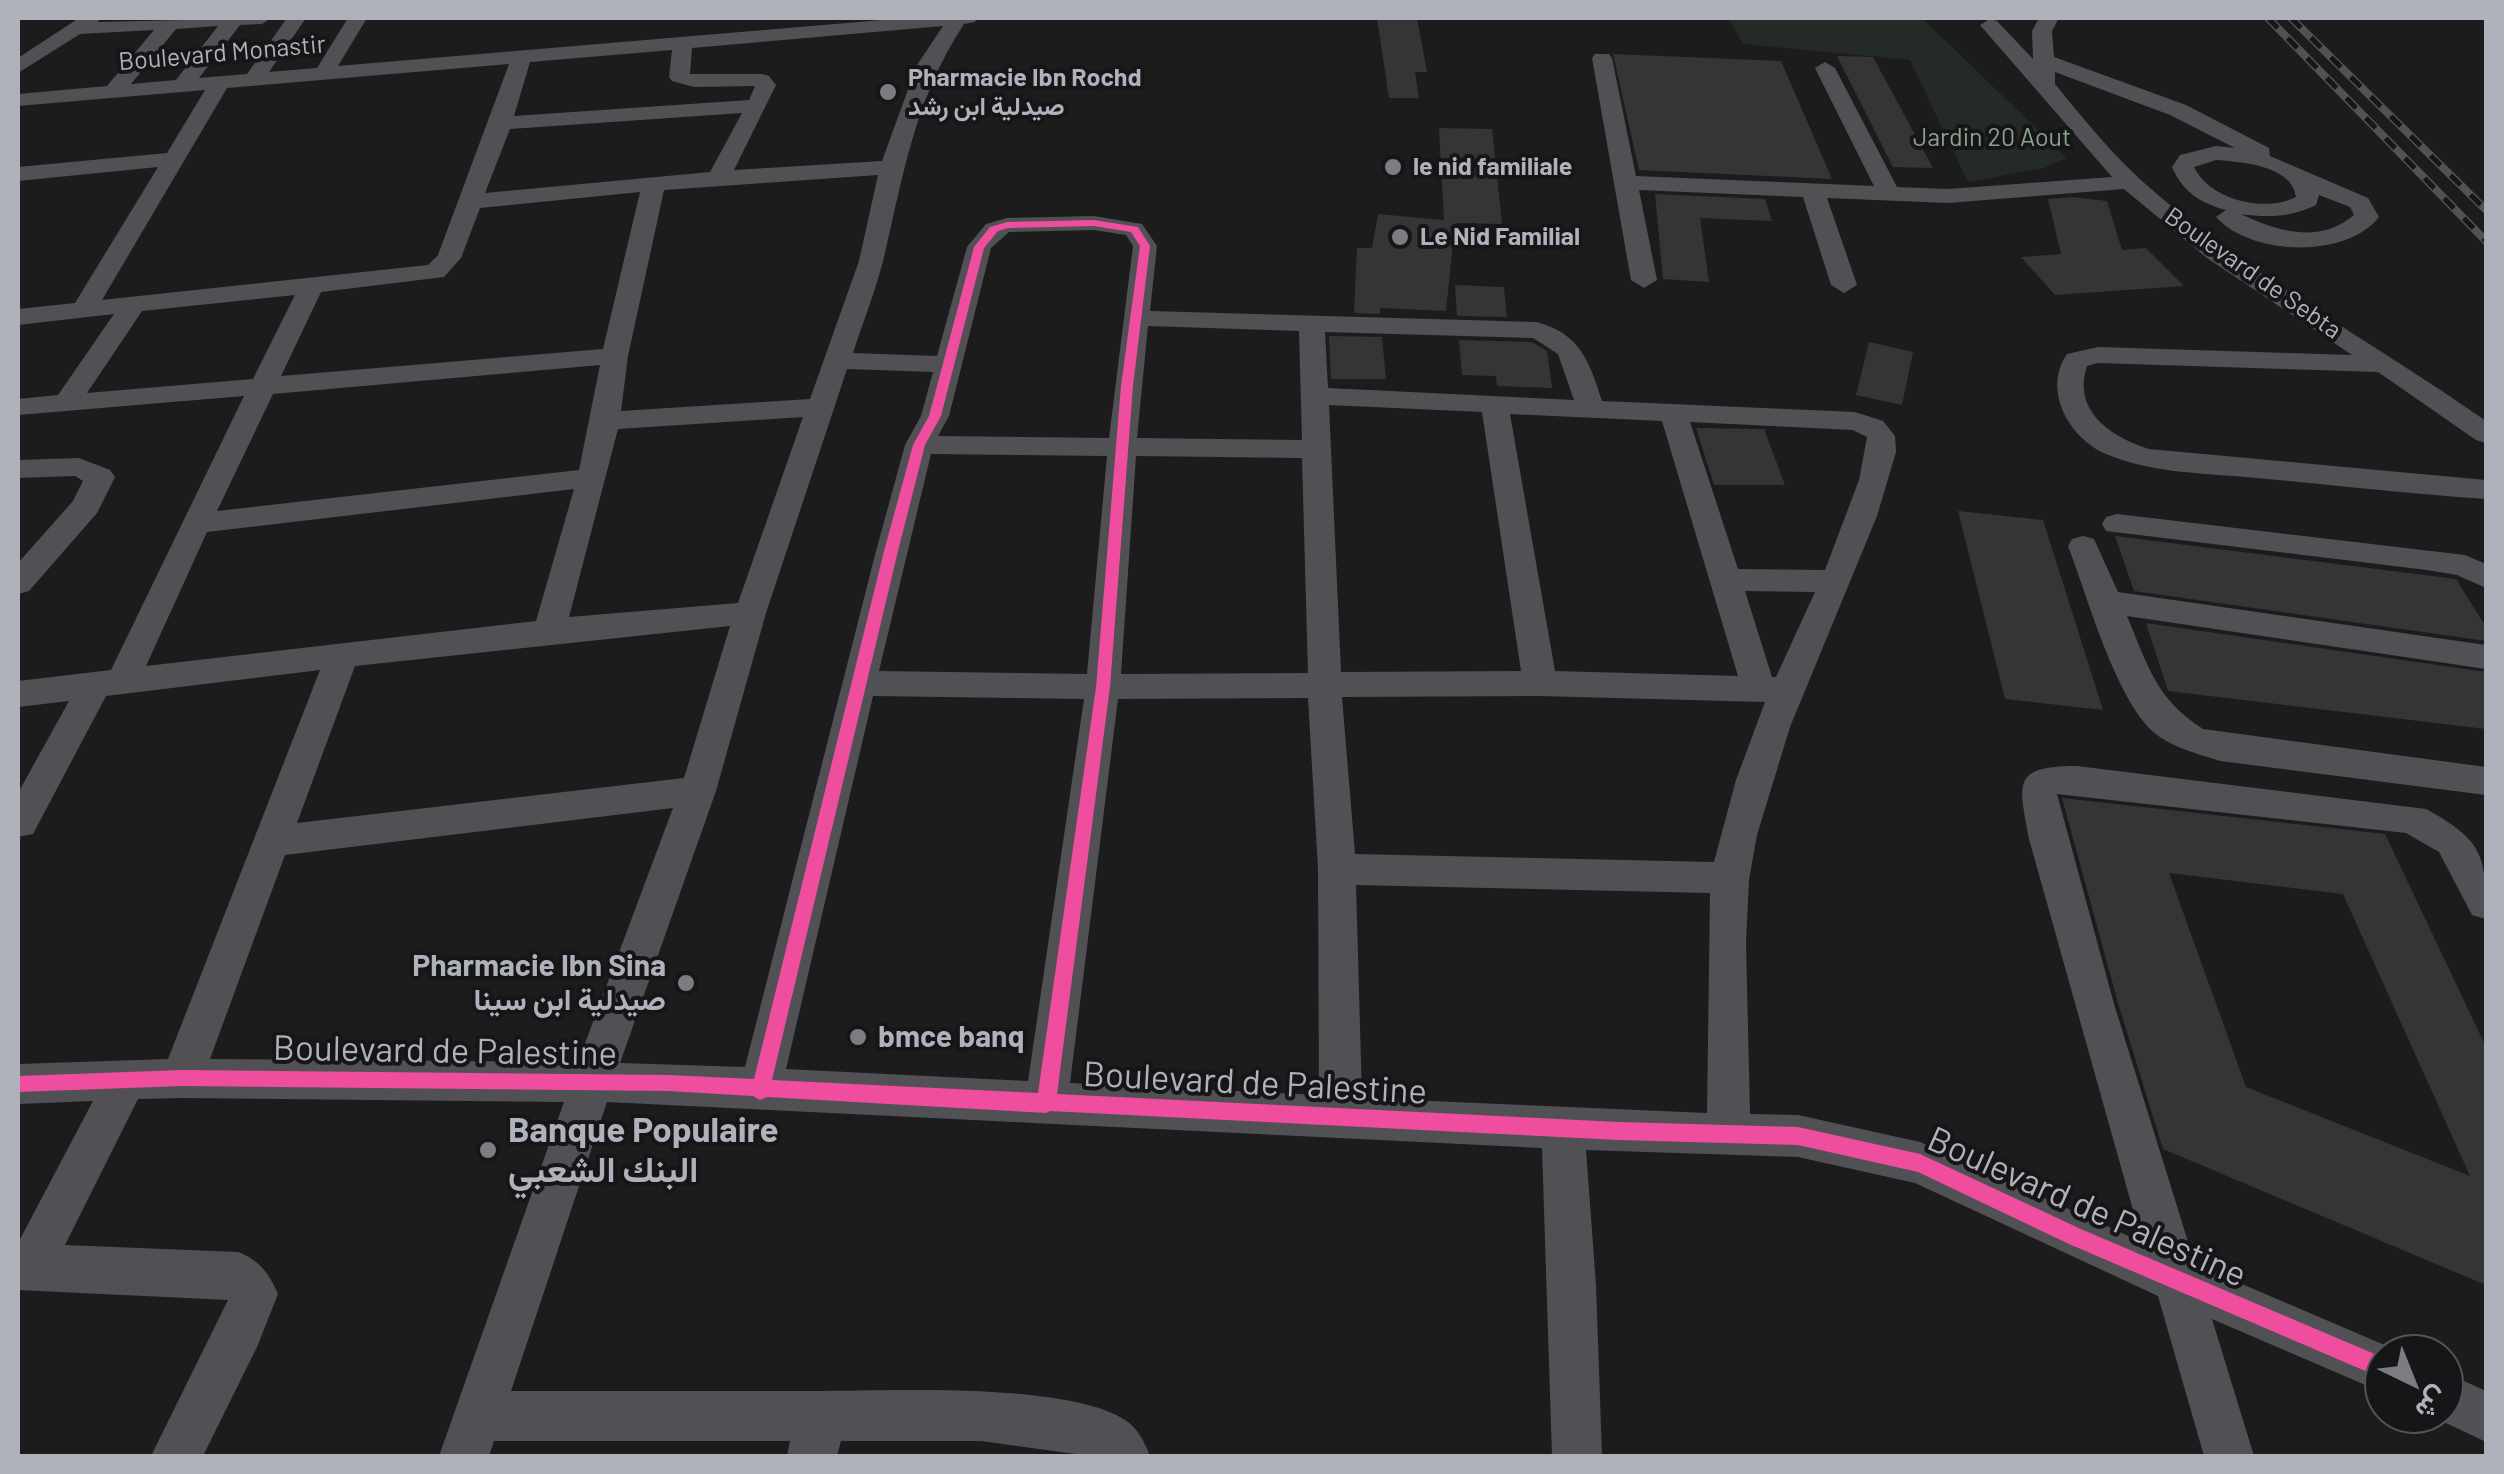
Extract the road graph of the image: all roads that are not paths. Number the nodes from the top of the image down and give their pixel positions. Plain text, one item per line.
1 (91, 18) edge
2 (235, 18) edge
3 (262, 18) edge
4 (296, 18) edge
5 (358, 18) edge
6 (963, 19) edge
7 (172, 20) edge
8 (1984, 20) edge
9 (2046, 22) edge
10 (917, 25) junction
11 (72, 29) junction
12 (683, 42) junction
13 (18, 51) edge
14 (42, 51) junction
15 (522, 55) junction
16 (1602, 58) dead end
17 (2042, 60) junction
18 (927, 65) junction
19 (18, 67) edge
20 (1826, 68) dead end
21 (325, 71) junction
22 (255, 78) junction
23 (222, 81) junction
24 (184, 84) junction
25 (2046, 84) junction
26 (114, 90) junction
27 (18, 100) edge
28 (757, 106) junction
29 (501, 123) junction
30 (171, 159) junction
31 (2275, 164) junction
32 (891, 168) junction
33 (18, 174) edge
34 (718, 178) junction
35 (2130, 182) junction
36 (2304, 182) junction
37 (1627, 183) junction
38 (654, 184) junction
39 (1813, 190) junction
40 (1890, 193) junction
41 (470, 202) junction
42 (2218, 205) junction
43 (2172, 218) junction
44 (1644, 280) dead end
45 (312, 285) junction
46 (1844, 286) dead end
47 (133, 305) junction
48 (83, 310) junction
49 (18, 317) edge
50 (1134, 318) junction
51 (1312, 325) junction
52 (615, 356) junction
53 (837, 361) junction
54 (946, 364) junction
55 (2388, 364) junction
56 (260, 388) junction
57 (1312, 396) junction
58 (66, 404) junction
59 (1495, 405) junction
60 (1590, 406) junction
61 (18, 407) edge
62 (822, 407) junction
63 (1673, 412) junction
64 (606, 421) junction
65 (2486, 434) edge
66 (1122, 444) junction
67 (919, 445) junction
68 (1315, 449) junction
69 (18, 469) edge
70 (592, 478) junction
71 (2486, 490) edge
72 (197, 523) junction
73 (2118, 524) dead end
74 (2083, 546) dead end
75 (2486, 577) edge
76 (1728, 580) junction
77 (1833, 581) junction
78 (18, 583) edge
79 (2106, 602) junction
80 (750, 613) junction
81 (549, 631) junction
82 (342, 656) junction
83 (2486, 657) edge
84 (858, 683) junction
85 (1540, 683) junction
86 (109, 684) junction
87 (1327, 687) junction
88 (1103, 688) junction
89 (1773, 689) junction
90 (18, 694) edge
91 (2486, 782) edge
92 (698, 792) junction
93 (20, 824) edge
94 (273, 841) junction
95 (1337, 869) junction
96 (1730, 878) junction
97 (2486, 903) edge
98 (127, 1078) junction
99 (182, 1078) junction
100 (592, 1082) junction
101 (18, 1084) edge
102 (760, 1091) junction
103 (1046, 1104) junction
104 (1341, 1115) junction
105 (1563, 1128) junction
106 (1728, 1132) junction
107 (24, 1267) edge
108 (2176, 1280) junction
109 (2364, 1360) edge
110 (472, 1436) edge
111 (816, 1437) edge
112 (176, 1456) edge
113 (1126, 1456) edge
114 (1577, 1456) edge
115 (2229, 1456) edge

1 - 11 street
2 - 3 street
2 - 7 street
2 - 24 street
4 - 22 street
5 - 21 street
6 - 10 street, Boulevard Monastir
6 - 18 street
7 - 11 street
7 - 26 street
8 - 9 street
8 - 25 street, Boulevard de Sebta
9 - 17 street, Boulevard de Sebta
10 - 12 street, Boulevard Monastir
10 - 18 street
11 - 14 street
12 - 15 street, Boulevard Monastir
12 - 28 street
13 - 14 street
14 - 19 street
15 - 21 street, Boulevard Monastir
15 - 29 street
16 - 37 street
17 - 25 street, Boulevard de Sebta
17 - 31 street
18 - 32 street
20 - 40 street
21 - 22 street, Boulevard Monastir
22 - 23 street, Boulevard Monastir
23 - 24 street, Boulevard Monastir
23 - 30 street
24 - 26 street, Boulevard Monastir
25 - 35 street, Boulevard de Sebta
26 - 27 street, Boulevard Monastir
28 - 29 street
28 - 34 street
29 - 41 street
30 - 33 street
30 - 48 street
31 - 36 street
31 - 42 street
32 - 34 street
32 - 53 street
34 - 38 street
35 - 40 street
35 - 43 street, Boulevard de Sebta
36 - 42 street
36 - 42 street
37 - 39 street
37 - 44 street
38 - 41 street
38 - 52 street
39 - 40 street
39 - 46 street
41 - 45 street
42 - 43 street
43 - 55 street, Boulevard de Sebta
45 - 47 street
45 - 56 street
47 - 48 street
47 - 58 street
48 - 49 street
50 - 51 street
50 - 54 street
50 - 66 street
51 - 57 street
51 - 60 street
52 - 56 street
52 - 64 street
53 - 54 street
53 - 62 street
54 - 67 street
55 - 65 street, Boulevard de Sebta
55 - 71 street
56 - 58 street
56 - 72 street
57 - 59 street
57 - 68 street
58 - 61 street
59 - 60 street
59 - 85 street
60 - 63 street
62 - 64 street
62 - 80 street
63 - 76 street
63 - 77 street
64 - 70 street
66 - 67 street
66 - 68 street
66 - 88 street
67 - 84 street
68 - 87 street
69 - 78 street
70 - 72 street
70 - 81 street
72 - 86 street
73 - 75 street
74 - 79 street
76 - 77 street
76 - 89 street
77 - 89 street
79 - 83 street
79 - 91 street
80 - 81 street
80 - 92 street
81 - 82 street
82 - 86 street
82 - 94 street
84 - 88 street
84 - 102 street
85 - 87 street
85 - 89 street
86 - 90 street
86 - 93 street
87 - 88 street
87 - 95 street
88 - 103 street
89 - 96 street
92 - 94 street
92 - 100 street
94 - 99 street
95 - 96 street
95 - 104 street
96 - 106 street
97 - 108 street
98 - 99 street, Boulevard de Palestine
98 - 101 street, Boulevard de Palestine
98 - 107 street
99 - 100 street, Boulevard de Palestine
100 - 102 street, Boulevard de Palestine
100 - 110 street
102 - 103 street, Boulevard de Palestine
103 - 104 street, Boulevard de Palestine
104 - 105 street, Boulevard de Palestine
105 - 106 street, Boulevard de Palestine
105 - 114 street
106 - 108 street, Boulevard de Palestine
107 - 112 street
108 - 109 street, Boulevard de Palestine
108 - 115 street
110 - 111 street
111 - 113 street

